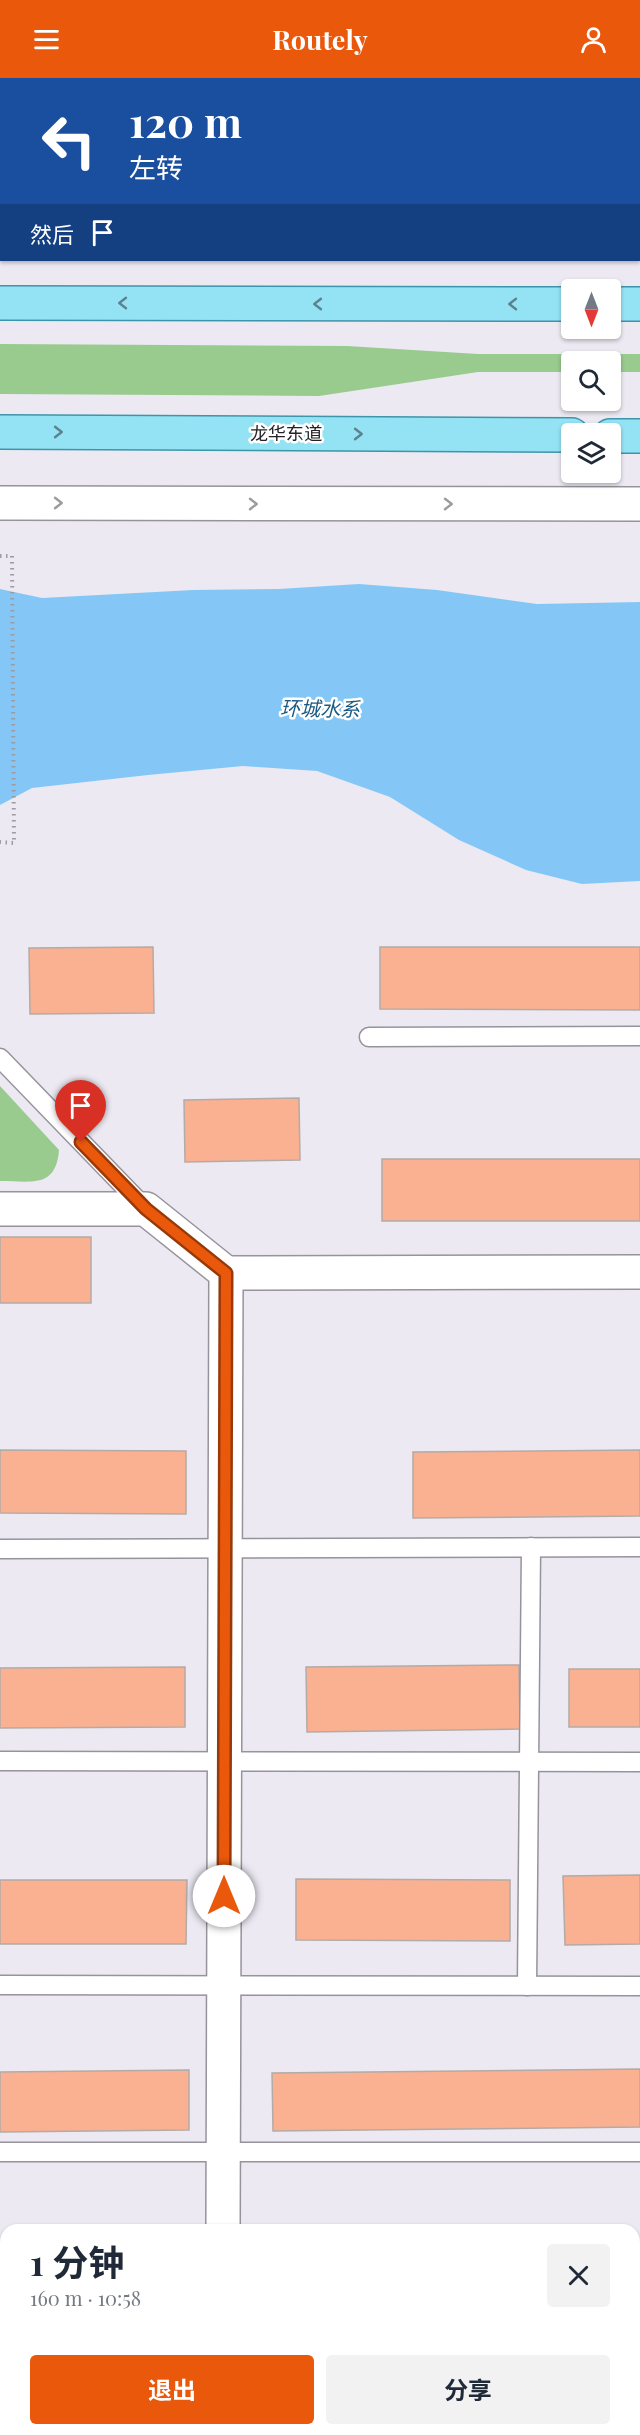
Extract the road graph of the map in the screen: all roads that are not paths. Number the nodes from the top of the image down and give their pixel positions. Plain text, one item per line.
1 (0, 303) edge
2 (561, 304) edge
3 (621, 304) edge
4 (640, 304) edge
5 (0, 432) edge
6 (561, 435) edge
7 (621, 436) edge
8 (640, 436) edge
9 (0, 503) edge
10 (640, 504) edge
11 (640, 1036) edge
12 (369, 1037) dead end
13 (0, 1058) edge
14 (0, 1209) edge
15 (146, 1209) junction
16 (640, 1272) edge
17 (226, 1273) junction
18 (531, 1547) junction
19 (640, 1547) edge
20 (225, 1549) junction
21 (0, 1550) edge
22 (0, 1761) edge
23 (224, 1761) junction
24 (529, 1761) junction
25 (640, 1762) edge
26 (0, 1985) edge
27 (223, 1985) junction
28 (527, 1986) junction
29 (640, 1986) edge
30 (0, 2151) edge
31 (223, 2151) junction
32 (640, 2152) edge
33 (223, 2224) edge

2 -> 1 main road
3 - 4 main road
5 -> 6 main road, 龙华东道
7 - 8 main road
9 -> 10 street
11 - 12 lane
13 - 15 lane
14 - 15 street
15 - 17 street
16 - 17 street
17 - 20 street
18 - 19 lane
18 - 20 lane
18 - 24 lane
20 - 21 lane
20 - 23 street
22 - 23 lane
23 - 24 lane
23 - 27 street
24 - 25 lane
24 - 28 lane
26 - 27 lane
27 - 28 lane
27 - 31 street
28 - 29 lane
30 - 31 lane
31 - 32 lane
31 - 33 street

